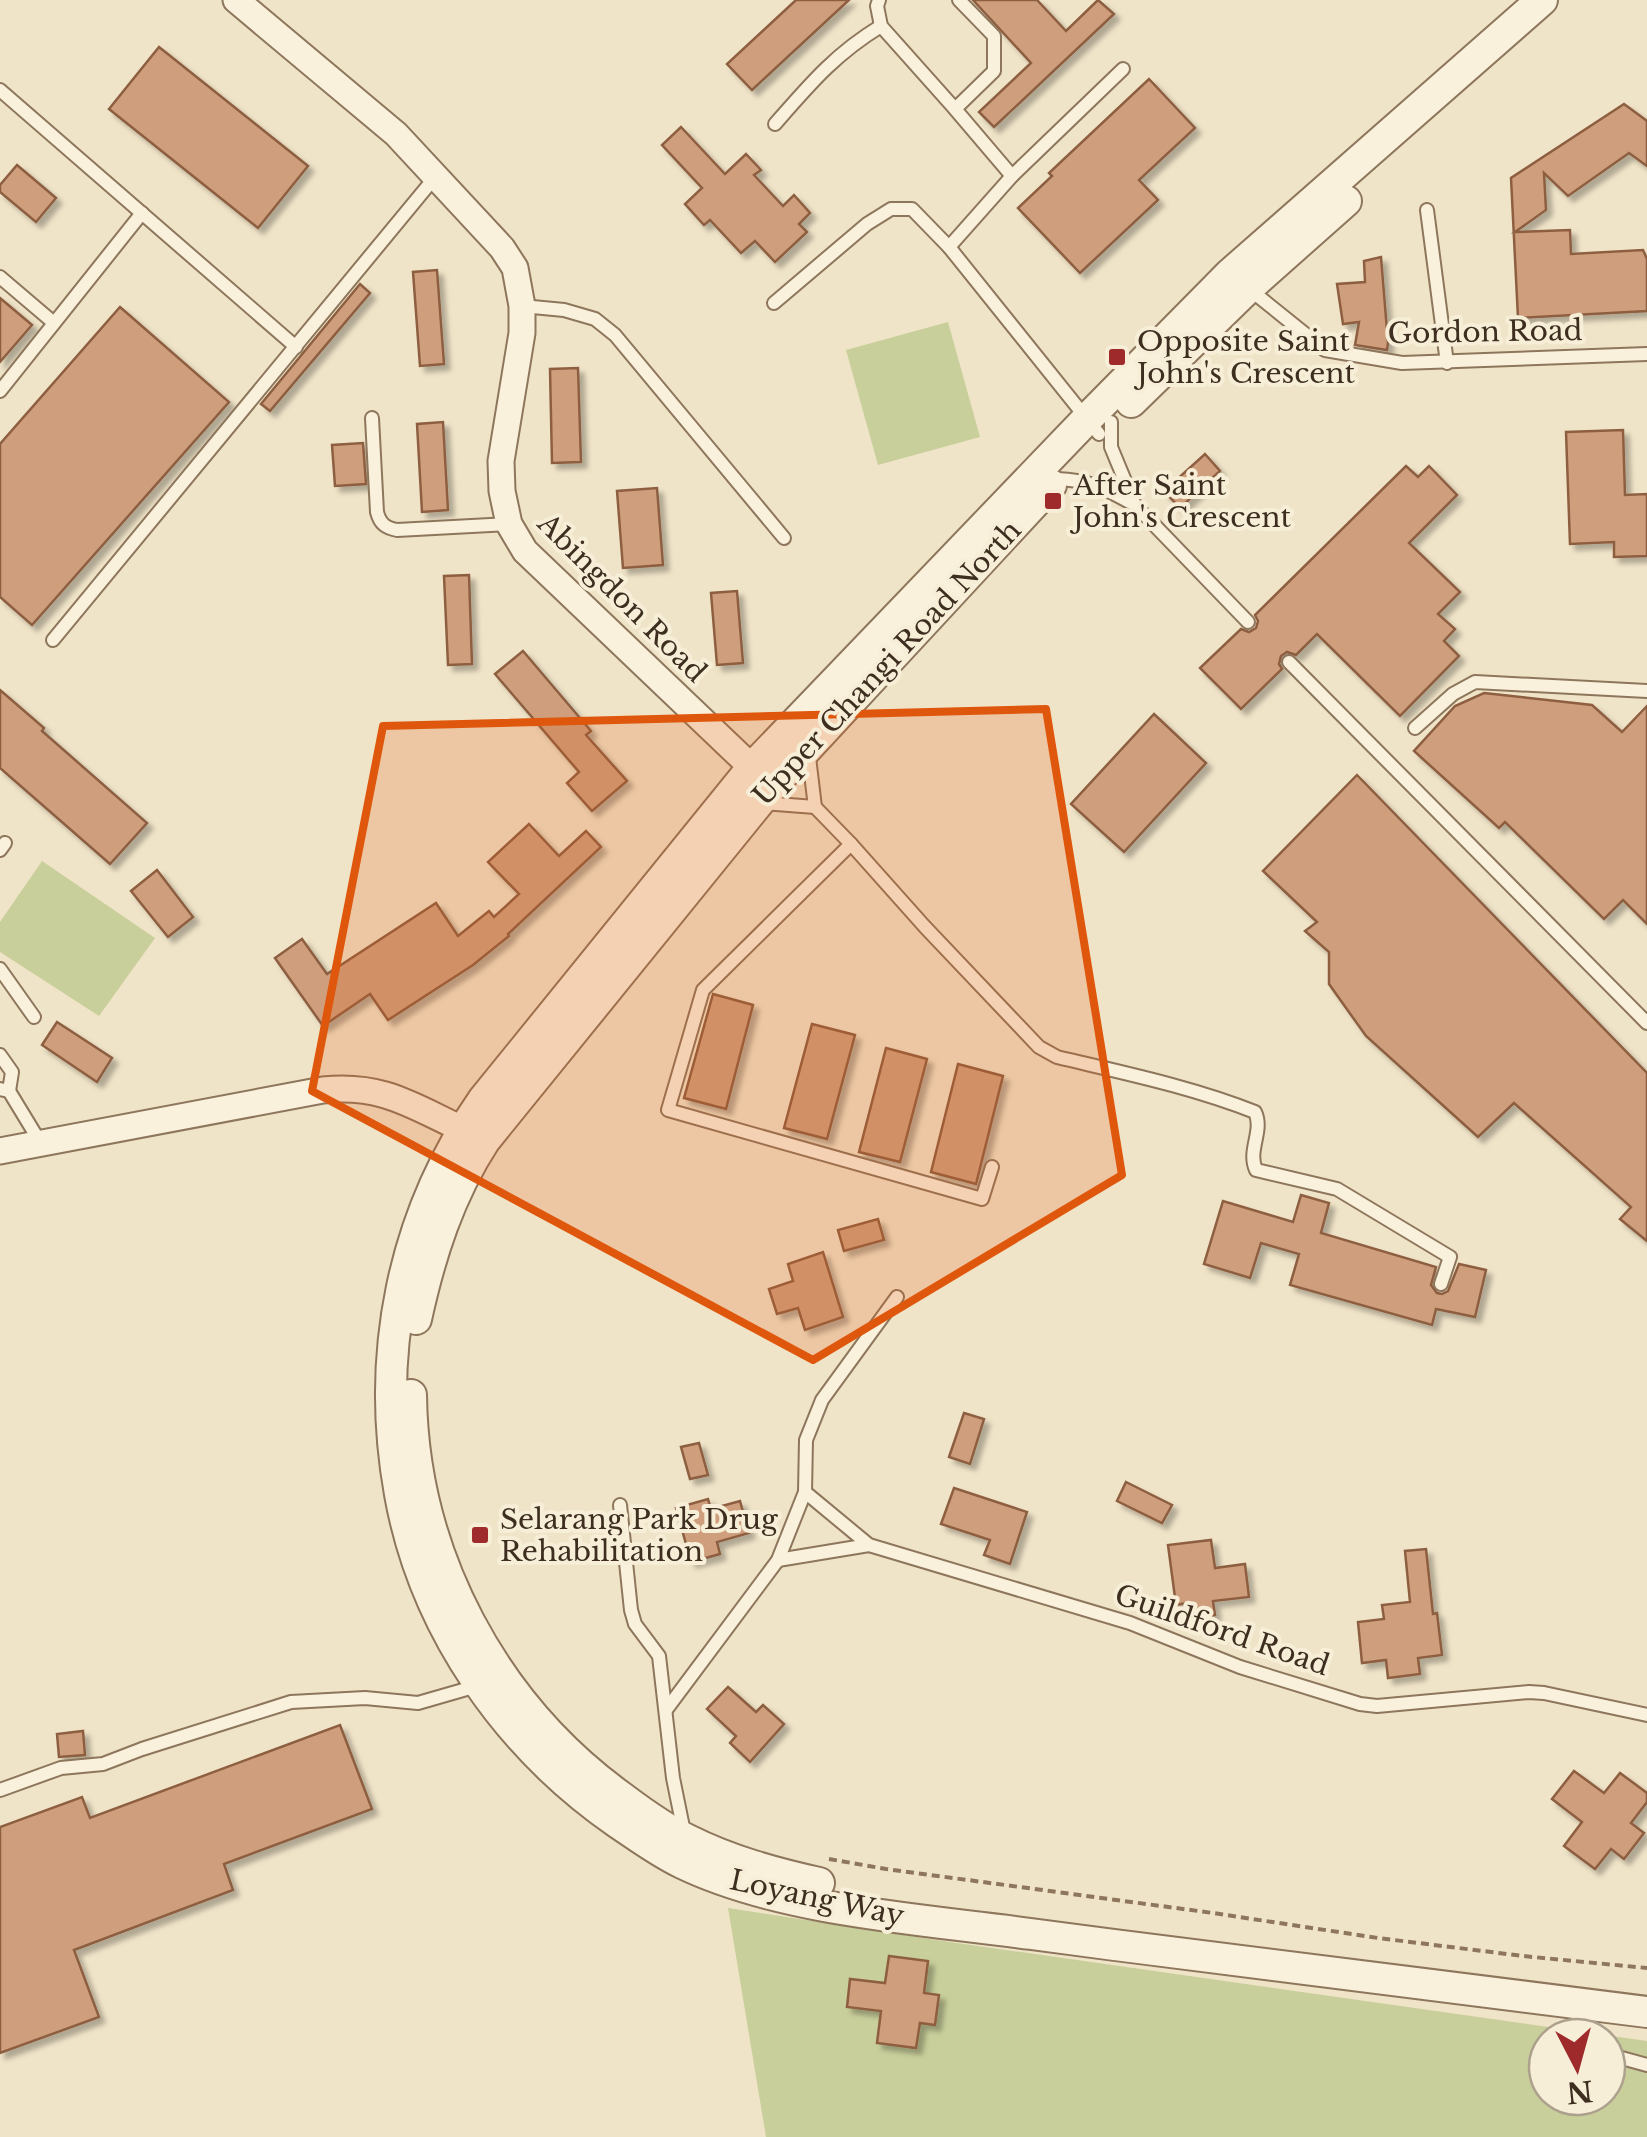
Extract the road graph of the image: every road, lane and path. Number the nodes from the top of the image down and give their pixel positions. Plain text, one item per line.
1 (236, 0) edge
2 (879, 0) edge
3 (959, 0) edge
4 (1542, 0) edge
5 (1566, 0) edge
6 (881, 26) junction
7 (1123, 69) dead end
8 (0, 90) edge
9 (956, 109) junction
10 (775, 124) dead end
11 (436, 176) junction
12 (1012, 176) junction
13 (1427, 210) dead end
14 (142, 213) junction
15 (948, 247) junction
16 (0, 277) edge
17 (1240, 281) junction
18 (774, 303) dead end
19 (522, 306) junction
20 (54, 323) junction
21 (296, 347) junction
22 (1647, 354) edge
23 (1447, 363) junction
24 (0, 391) edge
25 (372, 418) dead end
26 (1098, 425) junction
27 (1057, 479) junction
28 (1135, 505) junction
29 (509, 524) junction
30 (784, 538) dead end
31 (1248, 622) dead end
32 (54, 640) dead end
33 (1289, 662) dead end
34 (1647, 691) edge
35 (1415, 728) dead end
36 (808, 747) junction
37 (761, 786) junction
38 (815, 808) junction
39 (851, 844) junction
40 (0, 969) edge
41 (34, 1017) dead end
42 (1647, 1023) edge
43 (0, 1055) edge
44 (5, 1090) edge
45 (474, 1134) junction
46 (40, 1142) junction
47 (0, 1152) edge
48 (442, 1164) joint
49 (992, 1167) dead end
50 (1442, 1284) dead end
51 (897, 1297) dead end
52 (804, 1492) junction
53 (620, 1505) dead end
54 (868, 1545) junction
55 (778, 1560) junction
56 (479, 1686) junction
57 (666, 1710) junction
58 (1647, 1715) edge
59 (0, 1790) edge
60 (686, 1839) junction
61 (830, 1859) dead end
62 (1647, 1968) edge
63 (1647, 1991) edge
64 (1588, 2005) junction
65 (1647, 2012) edge
66 (1586, 2017) edge

1 - 11 street, Abingdon Road
2 - 6 lane
3 - 9 lane
4 - 17 street, Upper Changi Road North
5 - 17 street, Upper Changi Road North
6 - 9 lane
6 - 10 lane
7 - 12 lane
8 - 14 lane
9 - 12 lane
11 - 19 street, Abingdon Road
11 - 21 lane
12 - 15 lane
13 - 23 lane
14 - 20 lane
14 - 21 lane
15 - 18 lane
15 - 26 lane
16 - 20 lane
17 - 23 lane, Gordon Road
17 - 26 street, Upper Changi Road North
19 - 29 street, Abingdon Road
19 - 30 lane
20 - 24 lane
21 - 32 lane
22 - 23 lane, Gordon Road
25 - 29 lane
26 - 27 street, Upper Changi Road North
26 - 28 lane
26 - 37 street, Upper Changi Road North
27 - 28 lane
27 - 36 street, Upper Changi Road North
28 - 31 lane
29 - 37 street, Abingdon Road
33 - 42 lane
34 - 35 lane
36 - 37 street, Upper Changi Road North
36 - 38 lane
37 - 38 lane
37 - 45 street, Upper Changi Road North
38 - 39 lane
39 - 49 lane
39 - 50 lane
40 - 41 lane
43 - 44 lane
44 - 46 lane
45 - 46 street
45 - 48 street, Upper Changi Road North
45 - 60 street, Loyang Way
46 - 47 street
48 - 56 street, Loyang Way
51 - 52 lane
52 - 54 lane, Guildford Road
52 - 55 lane
53 - 57 lane
54 - 55 lane
54 - 58 lane, Guildford Road
55 - 57 lane
56 - 59 lane
56 - 64 street, Loyang Way
57 - 60 lane
60 - 63 street, Loyang Way
61 - 62 path
64 - 65 street, Loyang Way
64 - 66 lane

